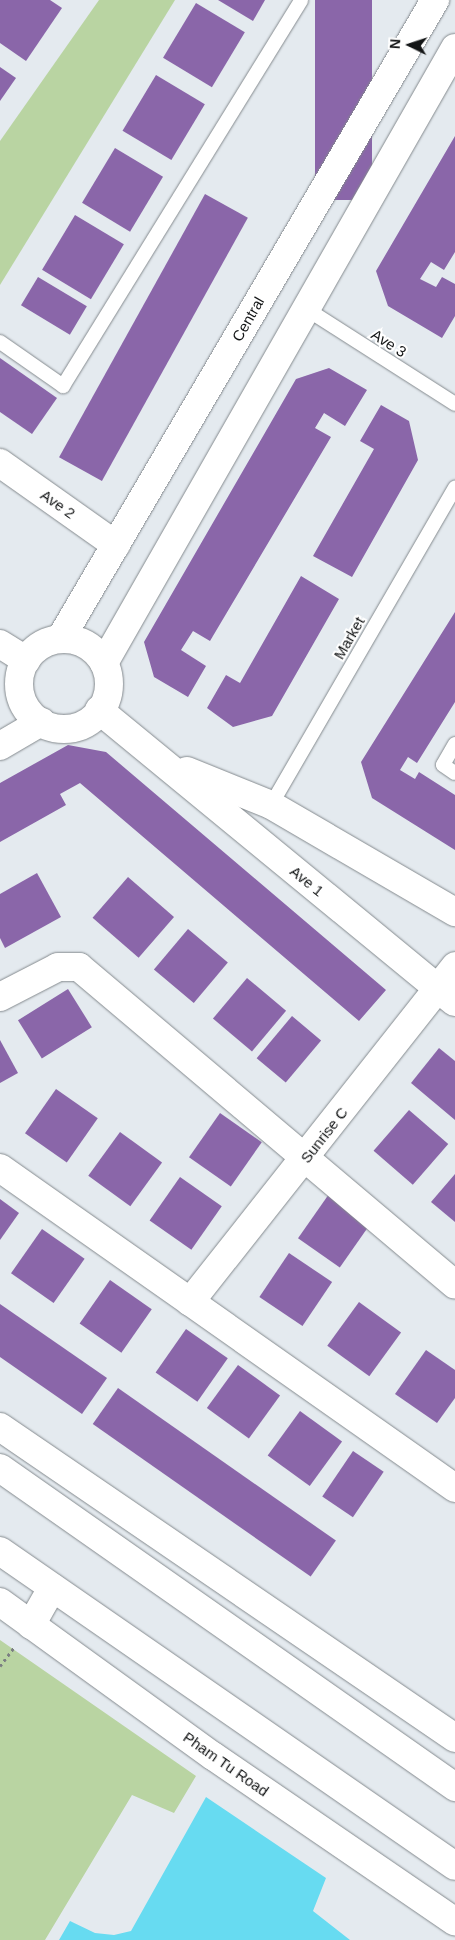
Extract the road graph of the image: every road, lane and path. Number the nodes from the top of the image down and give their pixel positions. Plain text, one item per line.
1 (300, 0) edge
2 (435, 0) edge
3 (455, 48) edge
4 (305, 308) junction
5 (0, 342) edge
6 (455, 404) edge
7 (0, 463) edge
8 (455, 487) edge
9 (116, 545) junction
10 (61, 638) junction
11 (0, 644) edge
12 (104, 663) junction
13 (15, 679) edge
14 (100, 710) junction
15 (41, 722) junction
16 (455, 744) edge
17 (0, 746) edge
18 (159, 759) junction
19 (455, 773) edge
20 (271, 805) junction
21 (315, 831) junction
22 (291, 867) junction
23 (455, 912) edge
24 (455, 966) edge
25 (446, 995) edge
26 (0, 997) edge
27 (306, 1159) junction
28 (0, 1168) edge
29 (455, 1286) edge
30 (190, 1302) junction
31 (0, 1427) edge
32 (0, 1468) edge
33 (455, 1488) edge
34 (0, 1551) edge
35 (52, 1588) junction
36 (0, 1602) edge
37 (31, 1624) junction
38 (455, 1738) edge
39 (455, 1787) edge
40 (455, 1866) edge
41 (455, 1922) edge

1 - 5 lane
2 - 9 main road, Central
3 - 4 main road
4 - 6 lane, Ave 3
4 - 12 main road
7 - 9 main road, Ave 2
8 - 20 lane, Market
9 - 10 main road, Central
10 - 12 main road
10 - 13 main road
11 - 13 main road
12 - 14 main road
13 - 15 main road
14 - 15 main road
14 - 18 main road, Ave 1
15 - 17 main road
16 - 19 lane
18 - 20 main road, Ave 1
18 - 22 main road, Ave 1
20 - 21 main road, Ave 1
21 - 22 main road
21 - 23 main road, Ave 1
22 - 25 main road, Ave 1
24 - 25 main road, Sunrise C
25 - 27 main road, Sunrise C
26 - 27 main road
27 - 29 main road
27 - 30 main road, Sunrise C
28 - 30 main road
30 - 33 main road
31 - 38 main road
32 - 39 main road
34 - 35 main road
35 - 37 main road
35 - 40 main road
36 - 37 main road, Pham Tu Road
37 - 41 main road, Pham Tu Road

